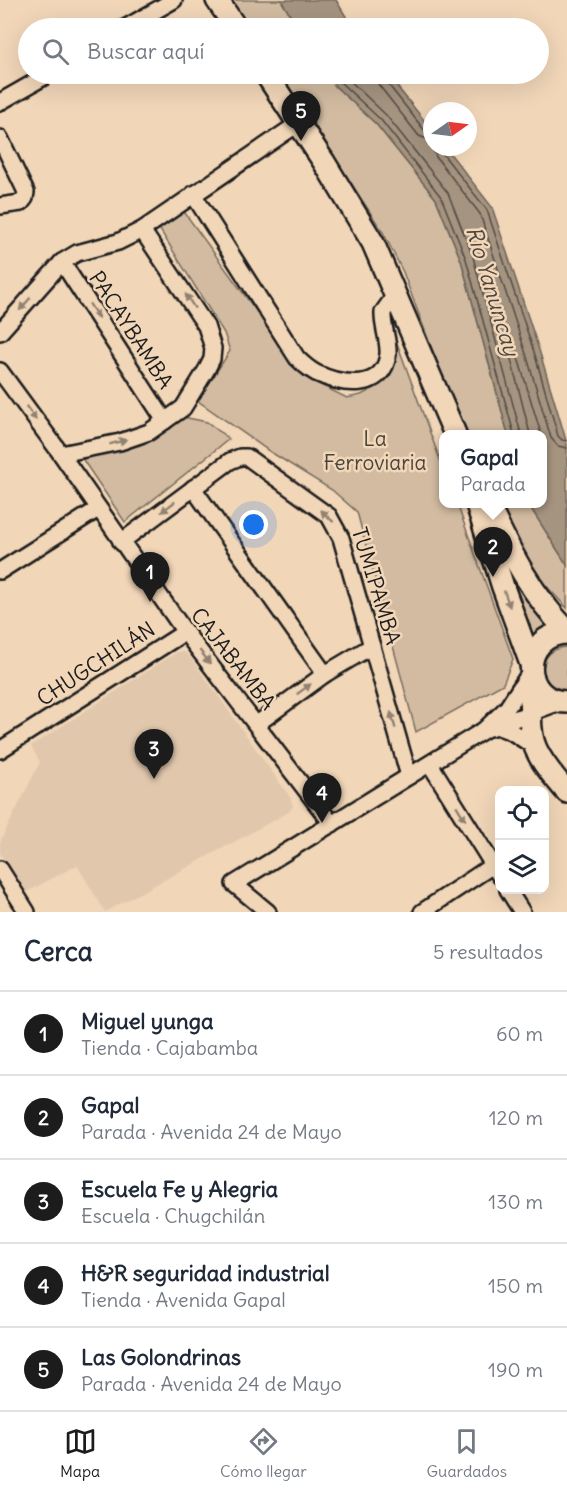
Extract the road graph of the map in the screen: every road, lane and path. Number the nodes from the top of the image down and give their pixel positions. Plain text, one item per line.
1 (174, 0) edge
2 (217, 0) edge
3 (142, 18) edge
4 (229, 18) edge
5 (32, 84) edge
6 (273, 84) edge
7 (0, 102) edge
8 (299, 123) junction
9 (0, 138) edge
10 (193, 194) junction
11 (0, 207) edge
12 (142, 230) junction
13 (62, 262) junction
14 (396, 294) junction
15 (0, 332) edge
16 (0, 371) edge
17 (165, 422) junction
18 (452, 430) edge
19 (61, 454) junction
20 (192, 488) junction
21 (478, 508) edge
22 (489, 508) edge
23 (98, 509) junction
24 (121, 542) junction
25 (0, 570) edge
26 (185, 632) junction
27 (567, 632) edge
28 (372, 646) junction
29 (532, 671) junction
30 (325, 674) junction
31 (564, 702) edge
32 (530, 712) junction
33 (257, 724) junction
34 (490, 728) junction
35 (535, 747) junction
36 (0, 750) edge
37 (430, 764) junction
38 (409, 776) junction
39 (567, 792) edge
40 (332, 824) junction
41 (0, 869) edge
42 (495, 869) edge
43 (495, 872) edge
44 (511, 894) edge
45 (27, 912) edge
46 (268, 912) edge
47 (422, 912) edge
48 (522, 912) edge

1 - 3 street
2 - 4 main road
5 - 7 street
6 - 8 main road
8 - 10 street
8 - 14 main road
9 - 11 street
10 - 12 street
10 - 14 street
12 - 13 street
17 -> 12 street
13 -> 15 street
13 -> 17 street, PACAYBAMBA
14 - 18 main road
16 -> 19 street, CAJABAMBA
19 -> 17 street
19 - 23 street, CAJABAMBA
20 -> 24 street, TUMIPAMBA
28 -> 20 street, TUMIPAMBA
20 - 30 street
21 -> 29 main road
22 - 27 main road
23 - 24 street, CAJABAMBA
23 - 25 street
24 - 26 street, CAJABAMBA
26 -> 33 street, CAJABAMBA
26 - 36 street, CHUGCHILÁN
27 - 29 main road
28 - 30 street
38 -> 28 street, TUMIPAMBA
29 - 31 main road
29 - 32 main road
29 - 34 street
33 -> 30 street
31 - 32 street
32 - 34 street
32 - 35 main road
33 - 40 street, CAJABAMBA
34 - 35 street
34 - 37 street
35 - 39 main road
37 - 38 street
37 -> 42 street
38 - 40 street
40 - 46 street
41 - 45 street
43 - 47 street
44 - 48 street

